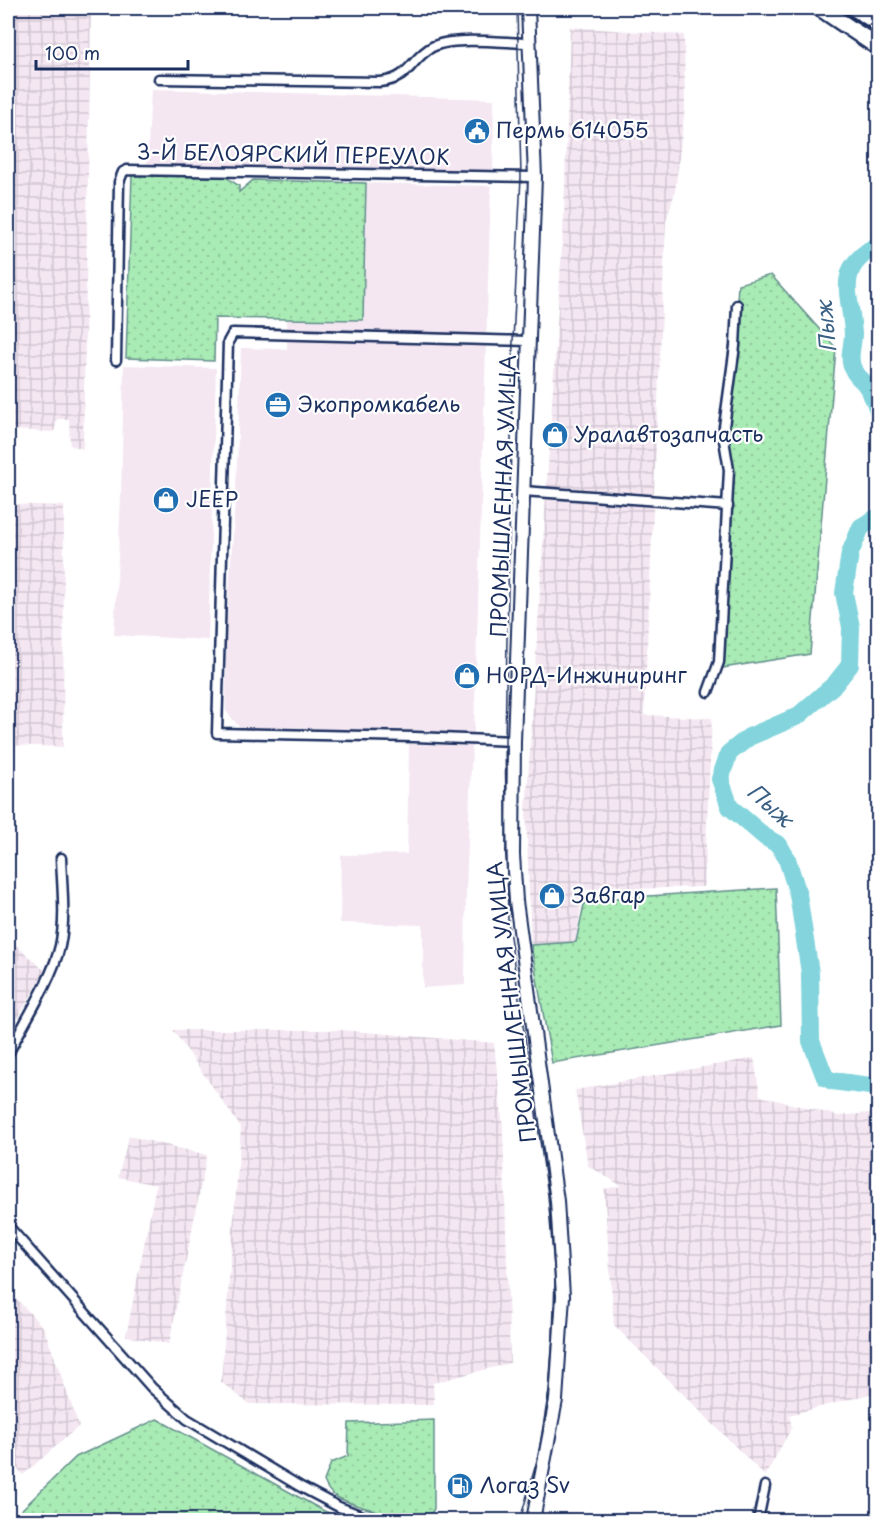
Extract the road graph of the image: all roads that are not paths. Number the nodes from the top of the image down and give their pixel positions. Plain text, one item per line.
1 (528, 8) edge
2 (820, 8) edge
3 (854, 8) edge
4 (879, 23) edge
5 (530, 43) junction
6 (879, 47) edge
7 (159, 79) dead end
8 (535, 177) junction
9 (737, 305) dead end
10 (530, 341) junction
11 (116, 360) dead end
12 (523, 491) junction
13 (728, 506) junction
14 (708, 692) dead end
15 (514, 741) junction
16 (61, 858) dead end
17 (8, 1054) edge
18 (8, 1226) edge
19 (765, 1486) dead end
20 (373, 1521) edge
21 (533, 1521) edge
22 (758, 1521) edge

1 - 5 street, ПРОМЫШЛЕННАЯ УЛИЦА
2 - 6 highway
3 - 4 highway
5 - 7 street
5 - 8 street, ПРОМЫШЛЕННАЯ УЛИЦА
8 - 10 street, ПРОМЫШЛЕННАЯ УЛИЦА
8 - 11 street, 3-Й БЕЛОЯРСКИЙ ПЕРЕУЛОК
9 - 13 street
10 - 12 street, ПРОМЫШЛЕННАЯ УЛИЦА
10 - 15 street
12 - 13 street
12 - 15 street, ПРОМЫШЛЕННАЯ УЛИЦА
13 - 14 street
15 - 21 street, ПРОМЫШЛЕННАЯ УЛИЦА
16 - 17 street
18 - 20 street
19 - 22 street

